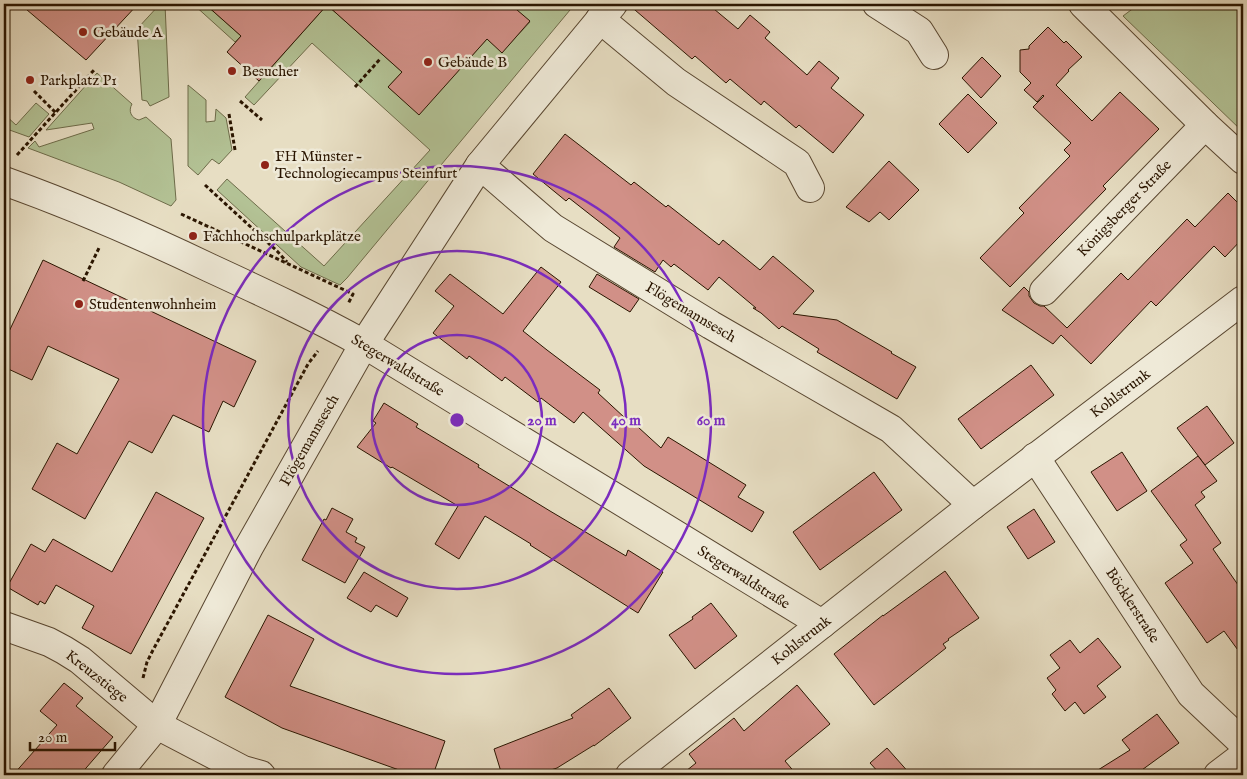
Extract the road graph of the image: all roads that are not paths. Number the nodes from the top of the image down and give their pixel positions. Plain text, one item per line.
1 (877, 4) edge
2 (1083, 4) edge
3 (606, 11) edge
4 (934, 55) dead end
5 (1205, 125) junction
6 (1243, 160) edge
7 (480, 165) junction
8 (4, 181) edge
9 (810, 188) dead end
10 (1044, 291) dead end
11 (1243, 300) edge
12 (364, 344) junction
13 (1035, 457) junction
14 (973, 505) junction
15 (822, 624) junction
16 (4, 626) edge
17 (147, 716) junction
18 (1243, 743) edge
19 (1243, 756) edge
20 (116, 775) edge
21 (261, 775) edge
22 (630, 775) edge
23 (1218, 775) edge

1 - 4 street
2 - 5 street
3 - 7 street, Flögemannsesch
3 - 9 street, Flögemannsesch
5 - 6 street
5 - 10 street, Königsberger Straße
7 - 12 street, Flögemannsesch
7 - 14 street, Flögemannsesch
8 - 12 street, Stegerwaldstraße
11 - 13 street, Kohlstrunk
12 - 15 street, Stegerwaldstraße
12 - 17 street, Flögemannsesch
13 - 14 street, Kohlstrunk
13 - 18 street, Böcklerstraße
14 - 15 street, Kohlstrunk
15 - 22 street, Kohlstrunk
16 - 17 street, Kreuzstiege
17 - 20 street
17 - 21 street
19 - 23 street

